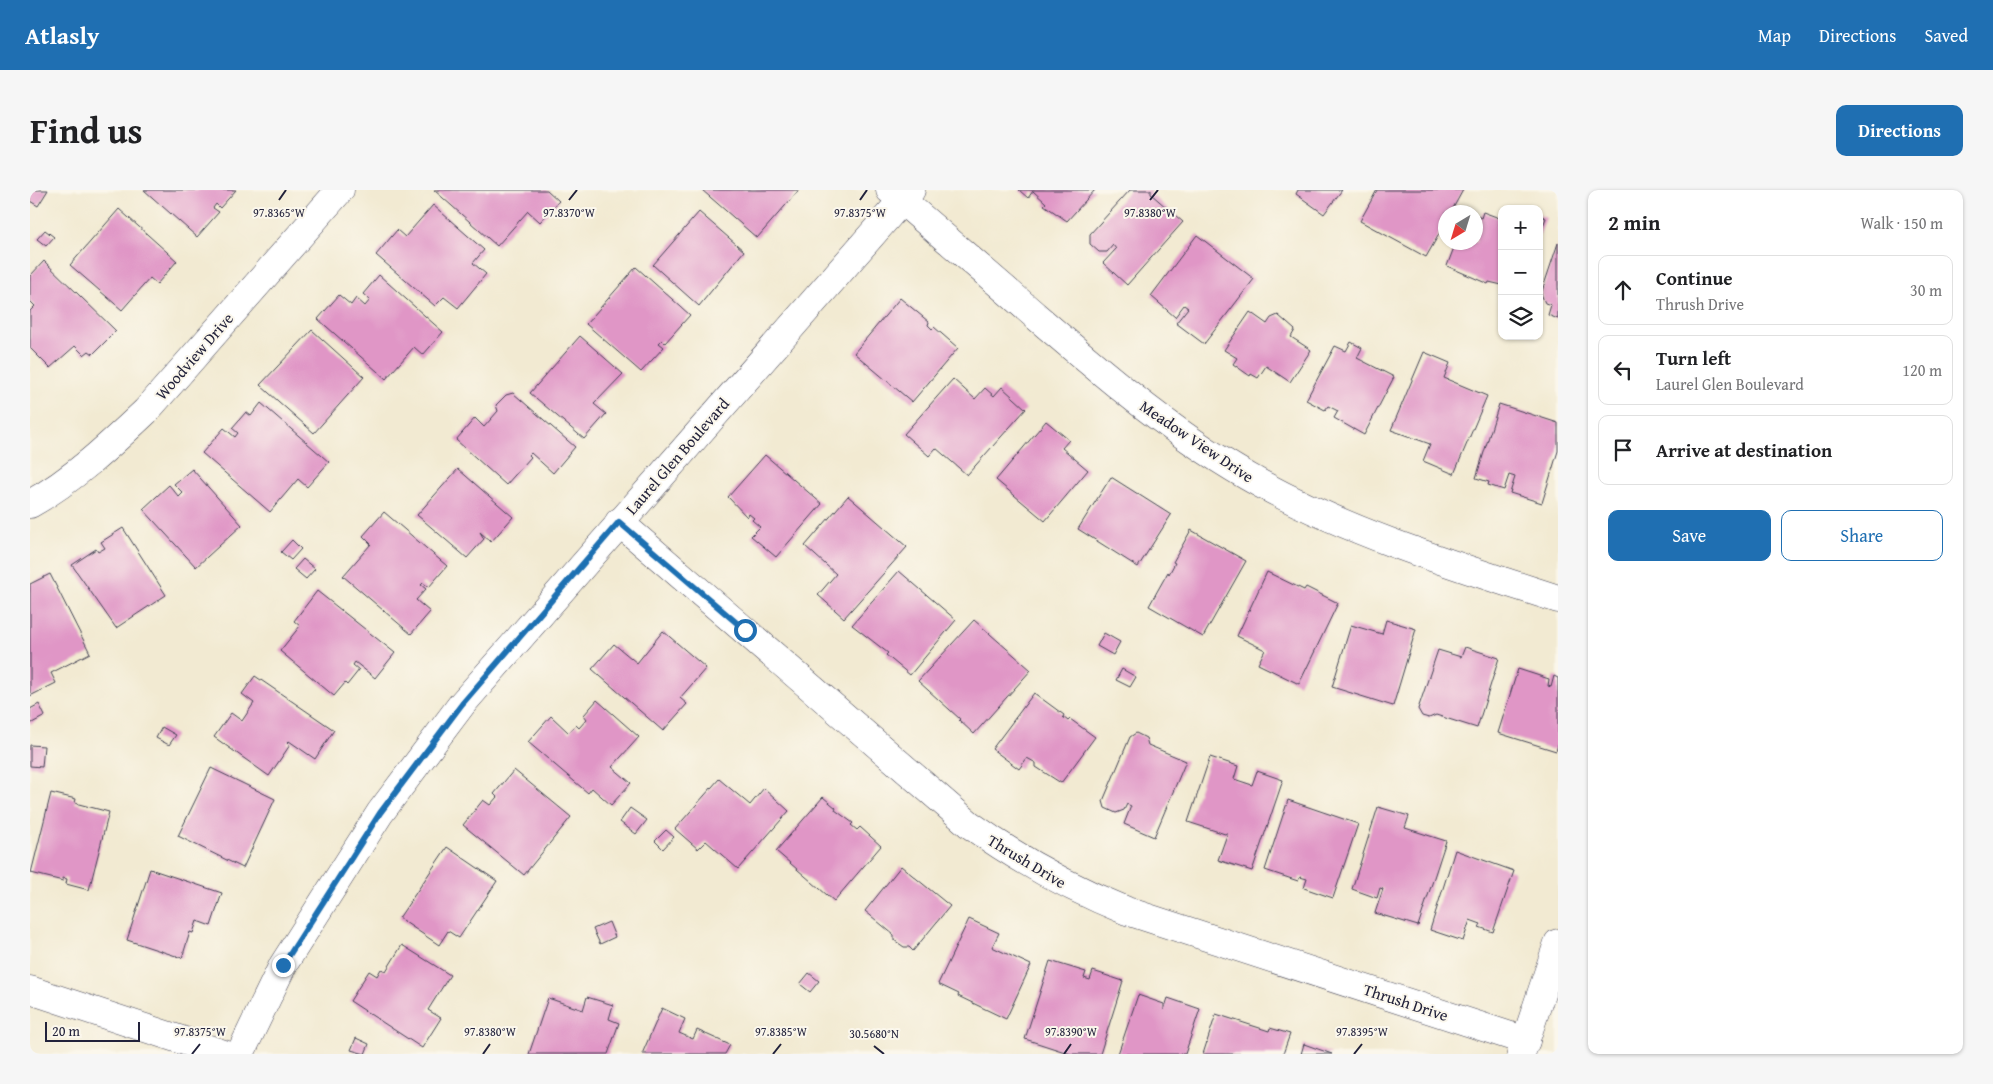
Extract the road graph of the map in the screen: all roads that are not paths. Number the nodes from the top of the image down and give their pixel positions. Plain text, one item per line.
1 (340, 190) edge
2 (901, 193) edge
3 (30, 504) edge
4 (619, 522) junction
5 (1558, 599) edge
6 (1558, 943) edge
7 (30, 990) edge
8 (1523, 1047) edge
9 (224, 1054) edge
10 (240, 1054) edge

1 - 3 street, Woodview Drive
2 - 4 street, Laurel Glen Boulevard
2 - 5 street, Meadow View Drive
4 - 8 street, Thrush Drive
4 - 10 street, Laurel Glen Boulevard
6 - 8 street
7 - 9 street

